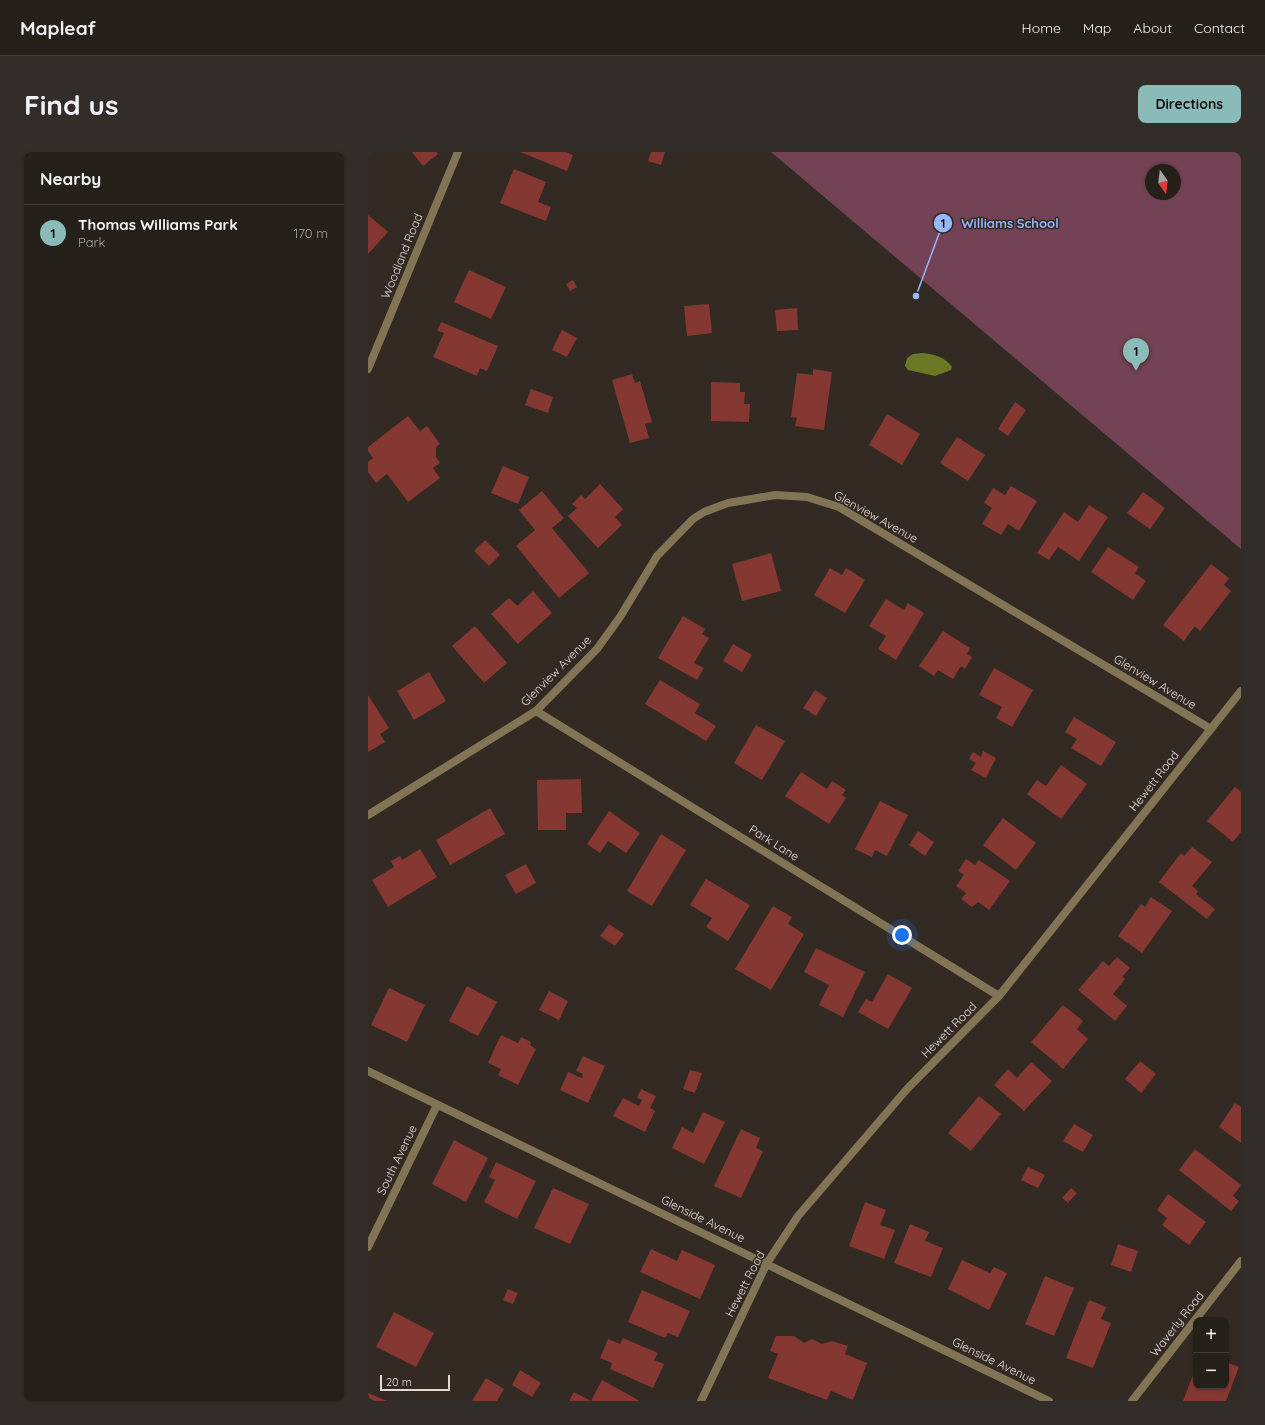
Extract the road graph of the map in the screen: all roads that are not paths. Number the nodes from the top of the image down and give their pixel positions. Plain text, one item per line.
1 (458, 152) edge
2 (368, 369) edge
3 (1241, 691) edge
4 (536, 711) junction
5 (1211, 729) junction
6 (368, 815) edge
7 (1000, 996) junction
8 (368, 1071) edge
9 (437, 1105) junction
10 (368, 1247) edge
11 (1241, 1261) edge
12 (767, 1263) junction
13 (701, 1401) edge
14 (1049, 1401) edge
15 (1132, 1401) edge

1 - 2 street, Woodland Road
3 - 5 street, Hewett Road
4 - 5 street, Glenview Avenue
4 - 6 street, Glenview Avenue
4 - 7 street, Park Lane
5 - 7 street, Hewett Road
7 - 12 street, Hewett Road
8 - 9 street, Glenside Avenue
9 - 10 street, South Avenue
9 - 12 street, Glenside Avenue
11 - 15 street, Waverly Road
12 - 13 street, Hewett Road
12 - 14 street, Glenside Avenue

